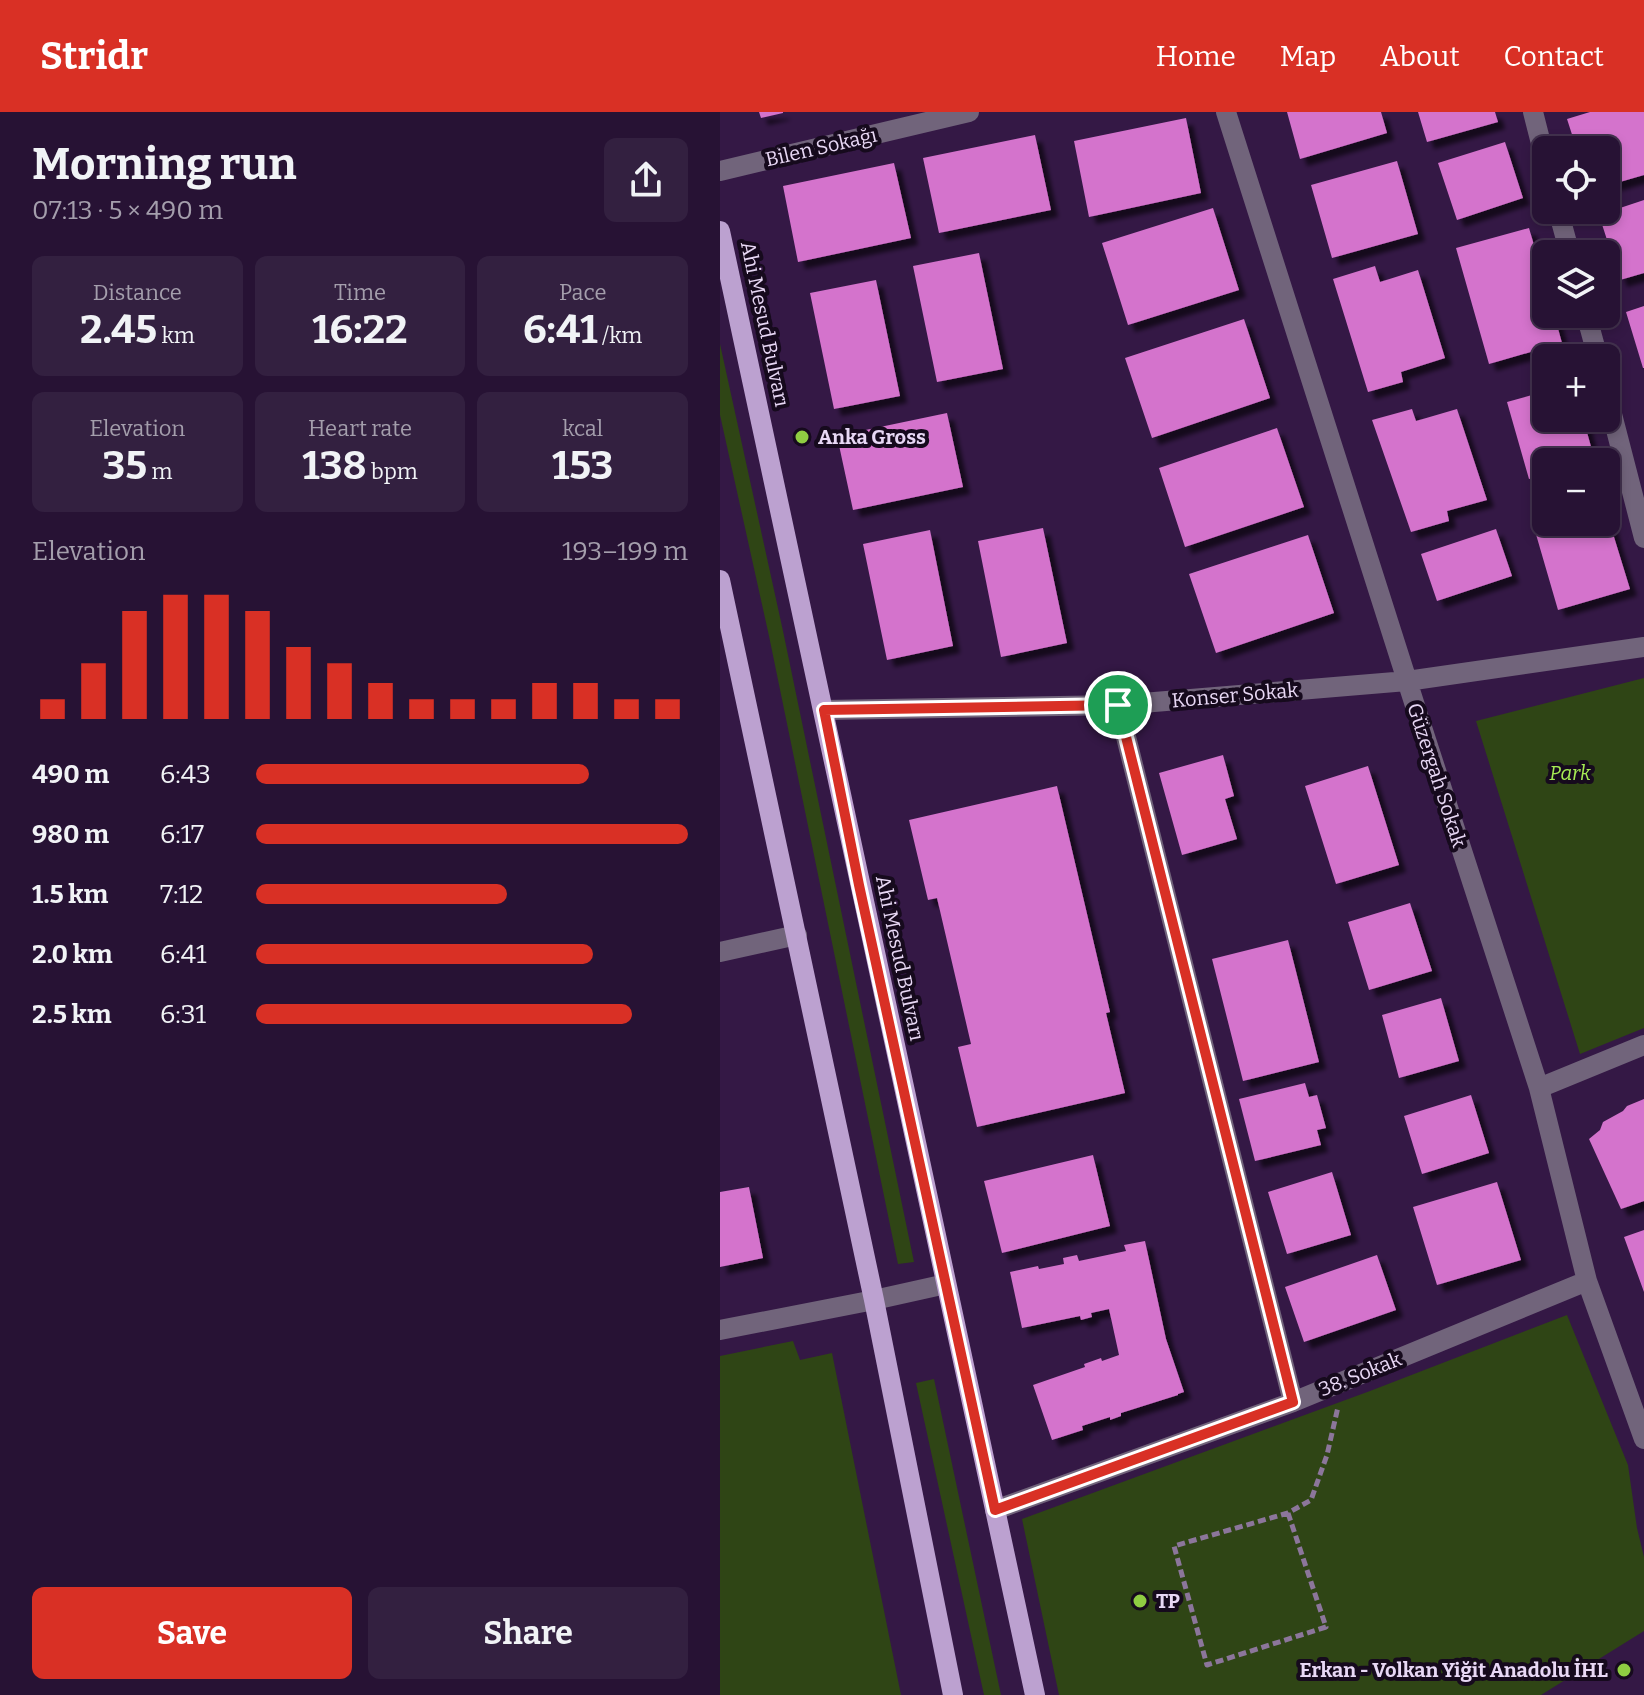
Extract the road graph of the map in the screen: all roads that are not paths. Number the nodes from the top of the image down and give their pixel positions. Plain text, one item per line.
1 (969, 112) edge
2 (1226, 112) edge
3 (1533, 112) edge
4 (1539, 136) edge
5 (720, 171) edge
6 (720, 231) edge
7 (1617, 432) edge
8 (1644, 538) edge
9 (720, 580) edge
10 (722, 602) edge
11 (1644, 647) edge
12 (1407, 681) junction
13 (1118, 705) junction
14 (824, 710) junction
15 (797, 935) junction
16 (720, 952) edge
17 (1644, 1045) edge
18 (1539, 1088) junction
19 (1587, 1281) junction
20 (946, 1284) junction
21 (874, 1300) junction
22 (720, 1330) edge
23 (1293, 1402) junction
24 (1644, 1439) edge
25 (995, 1510) junction
26 (953, 1695) edge
27 (1035, 1695) edge

1 - 5 street, Bilen Sokağı
2 - 12 street, Güzergah Sokak
3 - 4 street
6 - 14 main road, Ahi Mesud Bulvarı
7 - 8 street
9 - 10 main road
10 - 15 main road
11 - 12 street, Konser Sokak
12 - 13 street, Konser Sokak
12 - 18 street, Güzergah Sokak
13 - 14 street, Konser Sokak
13 - 23 street
14 - 20 main road, Ahi Mesud Bulvarı
15 - 16 street
15 - 21 main road
17 - 18 street
18 - 19 street, Güzergah Sokak
19 - 23 street, 38. Sokak
19 - 24 street, Güzergah Sokak
20 - 21 street
20 - 25 main road, Ahi Mesud Bulvarı
21 - 22 street
21 - 26 main road
23 - 25 street, 38. Sokak
25 - 27 main road, Ahi Mesud Bulvarı

